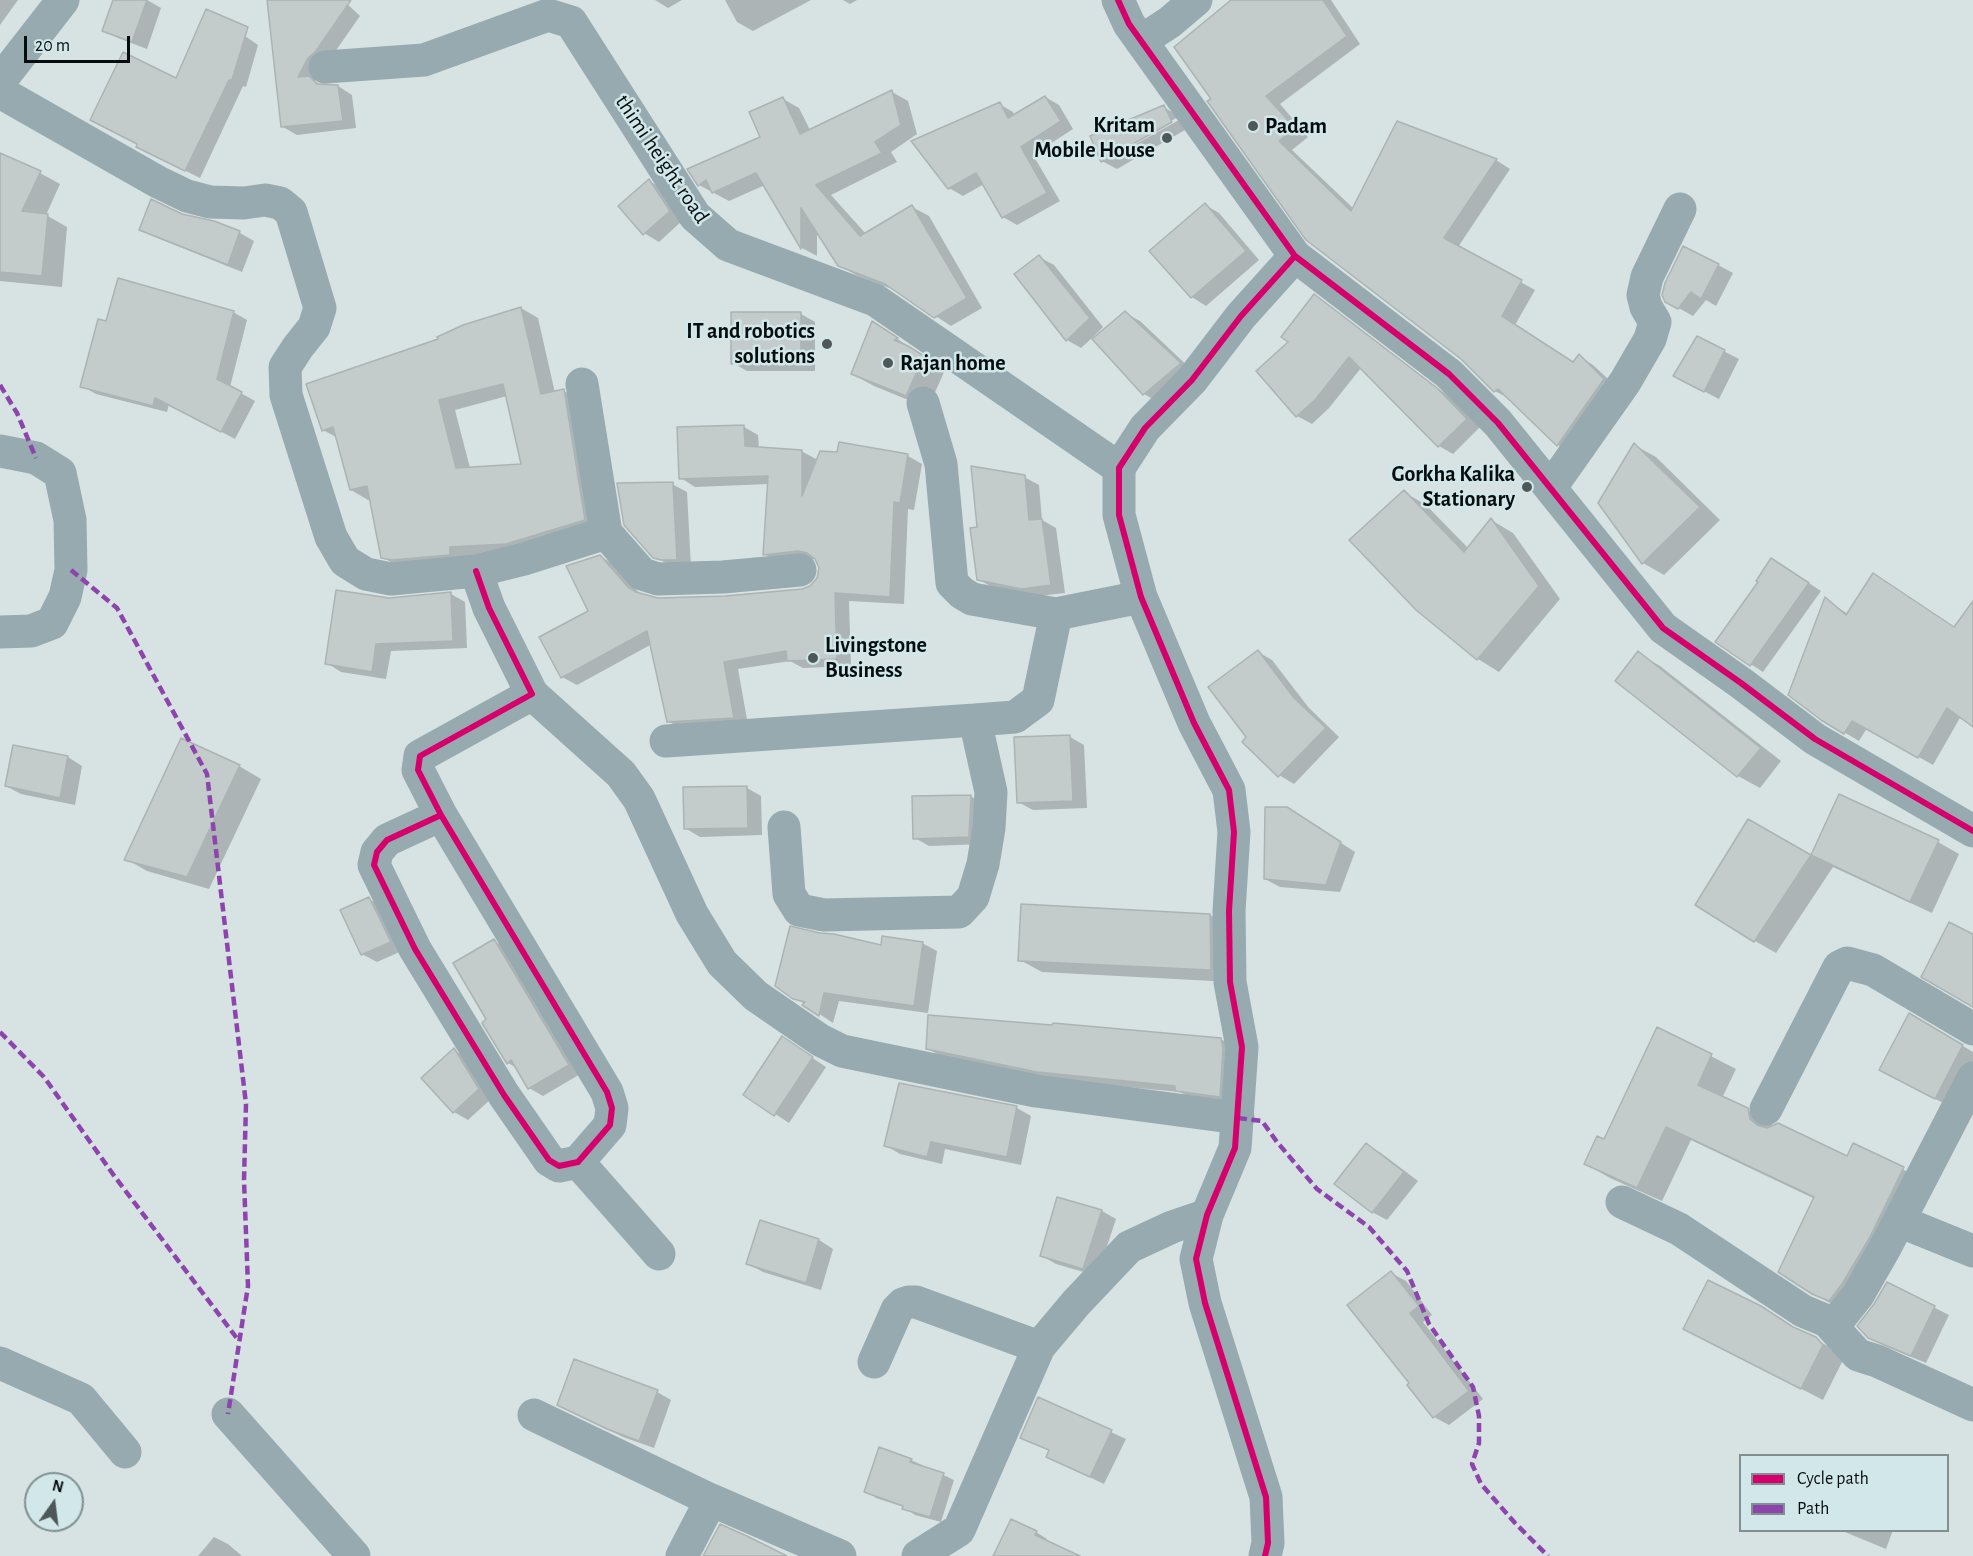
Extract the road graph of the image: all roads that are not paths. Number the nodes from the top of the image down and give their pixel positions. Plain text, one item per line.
1 (63, 0) edge
2 (1118, 0) edge
3 (1196, 0) edge
4 (1141, 41) junction
5 (325, 67) dead end
6 (0, 81) edge
7 (0, 92) edge
8 (1680, 209) dead end
9 (1294, 256) junction
10 (582, 384) dead end
11 (923, 404) dead end
12 (0, 451) edge
13 (1119, 468) junction
14 (1551, 487) junction
15 (606, 533) junction
16 (800, 570) dead end
17 (476, 571) junction
18 (1141, 597) junction
19 (1056, 614) junction
20 (1, 637) edge
21 (532, 694) junction
22 (975, 720) junction
23 (666, 741) dead end
24 (441, 815) junction
25 (784, 827) dead end
26 (1973, 831) edge
27 (1973, 1029) edge
28 (1973, 1078) edge
29 (1766, 1109) dead end
30 (1238, 1118) junction
31 (578, 1162) junction
32 (1622, 1202) dead end
33 (1207, 1215) junction
34 (1899, 1221) junction
35 (1973, 1251) edge
36 (659, 1254) dead end
37 (1827, 1321) junction
38 (1039, 1347) junction
39 (874, 1362) dead end
40 (0, 1363) edge
41 (1973, 1405) edge
42 (228, 1414) dead end
43 (534, 1415) dead end
44 (125, 1452) dead end
45 (711, 1500) junction
46 (336, 1550) edge
47 (682, 1556) edge
48 (840, 1556) edge
49 (918, 1556) edge
50 (1265, 1556) edge

1 - 6 street
2 - 4 street
3 - 4 street
4 - 9 street
5 - 13 street, thimi height road
7 - 17 street
8 - 14 street
9 - 13 street
9 - 14 street
10 - 15 street
11 - 19 street
12 - 20 street
13 - 18 street
14 - 26 street
15 - 16 street
15 - 17 street
17 - 21 street
18 - 19 street
18 - 30 street
19 - 22 street
21 - 24 street
21 - 30 street
22 - 23 street
22 - 25 street
24 - 31 street
24 - 31 street
27 - 29 street
28 - 34 street
30 - 33 street
31 - 36 street
32 - 37 street
33 - 38 street
33 - 50 street
34 - 35 street
34 - 37 street
37 - 41 street
38 - 39 street
38 - 49 street
40 - 44 street
42 - 46 street
43 - 45 street
45 - 47 street
45 - 48 street

